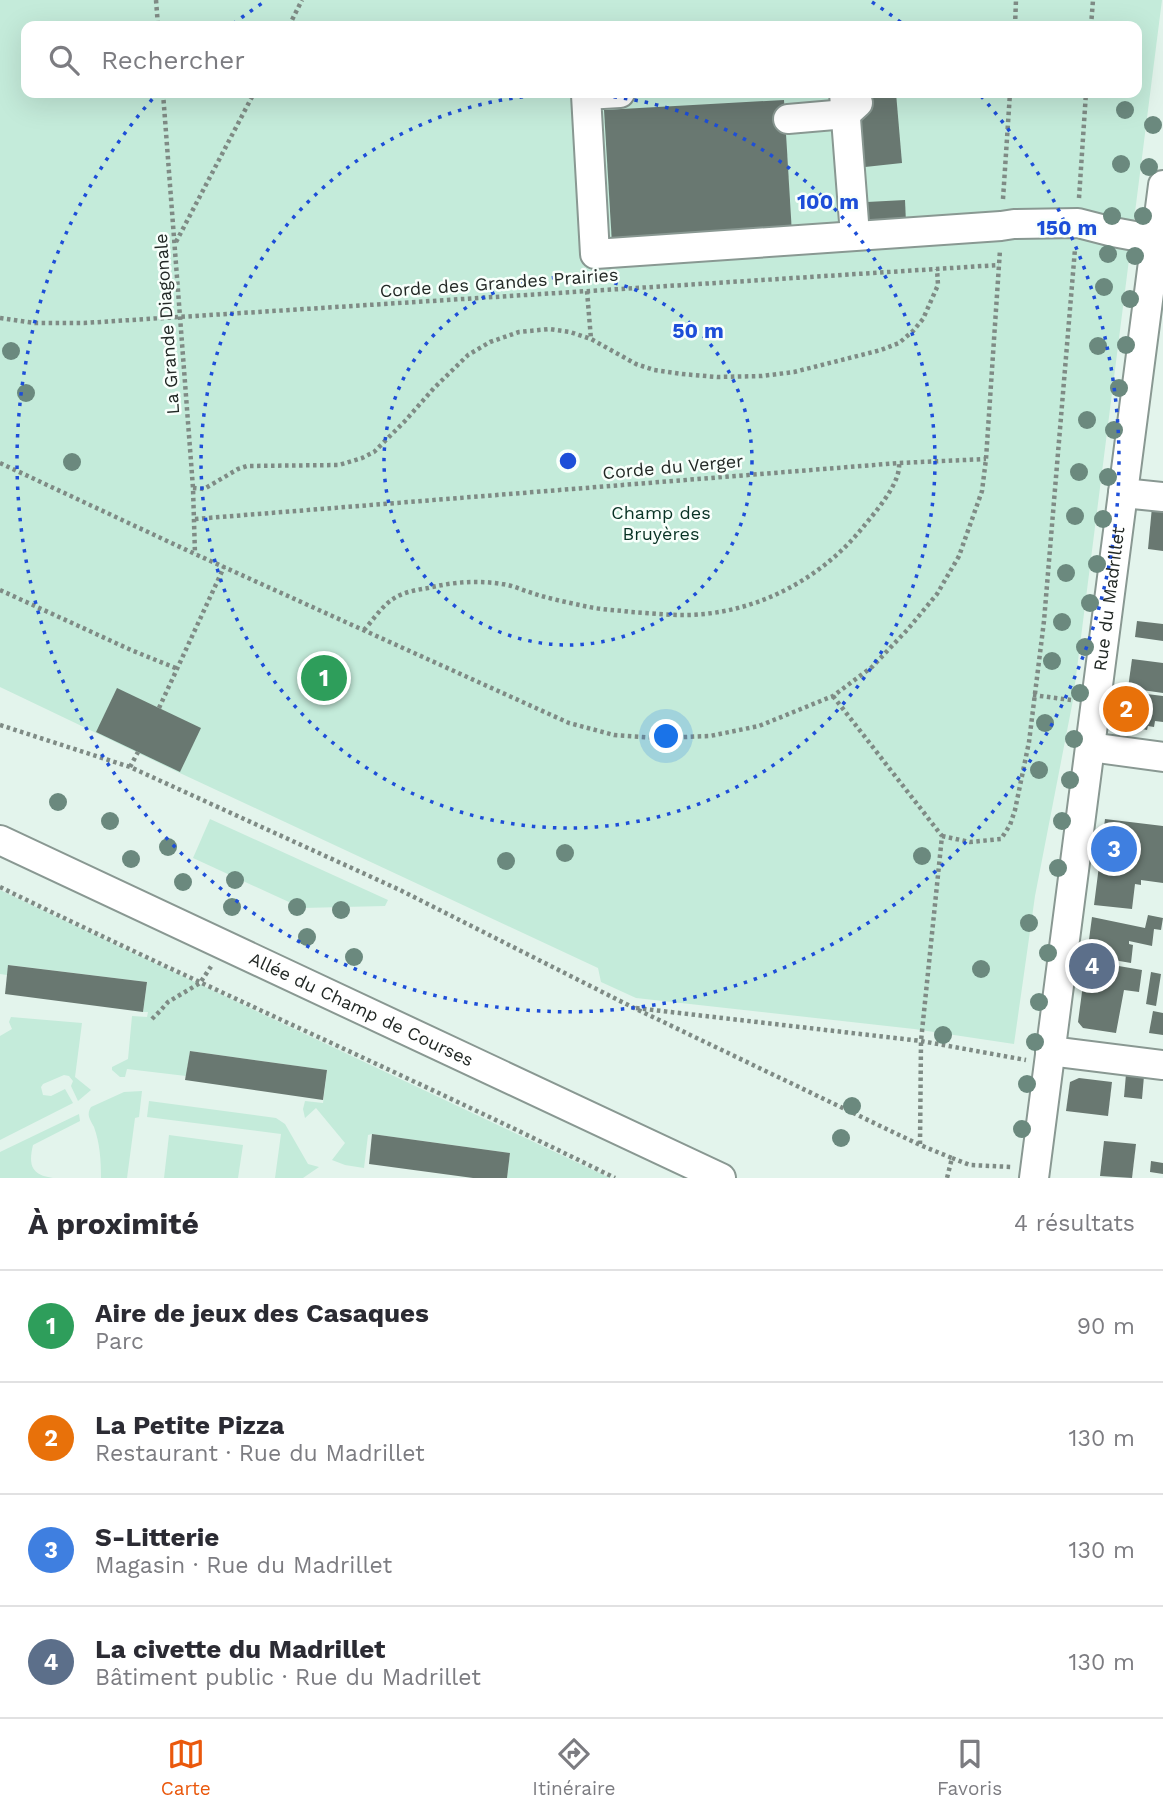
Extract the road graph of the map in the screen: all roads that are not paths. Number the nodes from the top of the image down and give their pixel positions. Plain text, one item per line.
1 (586, 98) edge
2 (849, 103) edge
3 (788, 119) dead end
4 (1163, 185) edge
5 (855, 235) junction
6 (1157, 251) edge
7 (1123, 492) junction
8 (1163, 496) edge
9 (1090, 747) junction
10 (1163, 757) edge
11 (0, 840) edge
12 (1040, 1056) junction
13 (1163, 1065) edge
14 (1024, 1172) edge
15 (721, 1178) edge

1 - 5 street
2 - 3 street
2 - 5 street
4 - 6 street, Rue du Madrillet
5 - 6 street
6 - 7 street, Rue du Madrillet
7 - 8 street
7 - 9 street, Rue du Madrillet
9 - 10 street
9 - 12 street, Rue du Madrillet
11 - 15 street, Allée du Champ de Courses
12 - 13 street
12 - 14 street, Rue du Madrillet

